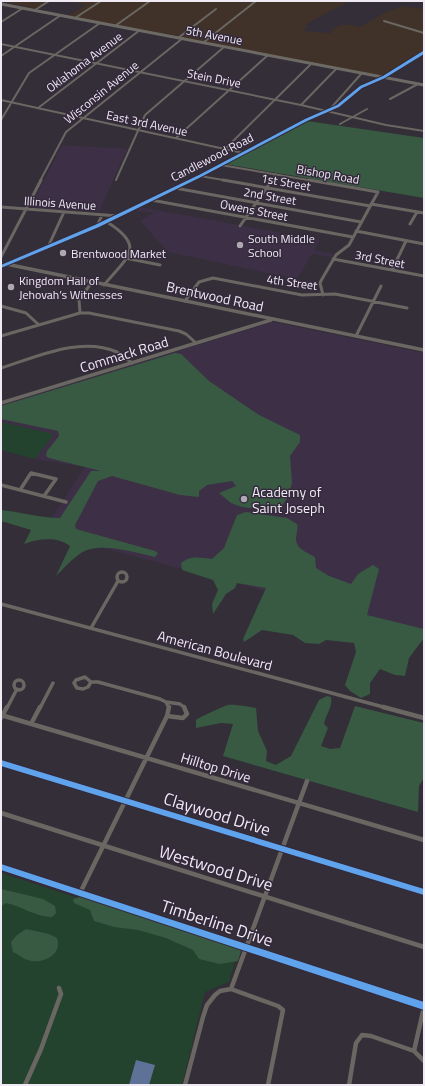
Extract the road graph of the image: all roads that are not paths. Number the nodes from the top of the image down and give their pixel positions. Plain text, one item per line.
1 (49, 1) edge
2 (101, 1) edge
3 (150, 1) edge
4 (256, 1) edge
5 (1, 4) edge
6 (23, 8) junction
7 (216, 9) dead end
8 (35, 10) junction
9 (61, 15) junction
10 (75, 18) junction
11 (384, 21) dead end
12 (1, 22) edge
13 (100, 23) junction
14 (115, 26) junction
15 (140, 30) junction
16 (424, 33) edge
17 (178, 38) junction
18 (183, 38) junction
19 (204, 42) junction
20 (1, 44) edge
21 (224, 46) junction
22 (14, 47) junction
23 (424, 52) edge
24 (55, 55) junction
25 (268, 55) junction
26 (1, 56) edge
27 (97, 63) junction
28 (312, 63) junction
29 (337, 68) junction
30 (140, 72) junction
31 (362, 73) junction
32 (384, 77) junction
33 (184, 81) junction
34 (418, 84) junction
35 (424, 85) edge
36 (229, 90) junction
37 (390, 99) dead end
38 (1, 100) edge
39 (275, 100) junction
40 (11, 102) junction
41 (301, 105) junction
42 (38, 108) junction
43 (368, 108) dead end
44 (328, 110) junction
45 (353, 117) junction
46 (82, 118) junction
47 (1, 120) edge
48 (340, 124) dead end
49 (138, 130) junction
50 (424, 131) edge
51 (176, 138) junction
52 (224, 149) junction
53 (243, 153) junction
54 (221, 164) junction
55 (276, 174) junction
56 (200, 176) junction
57 (116, 180) dead end
58 (175, 188) junction
59 (266, 188) junction
60 (151, 200) junction
61 (256, 202) junction
62 (371, 205) junction
63 (1, 207) edge
64 (26, 209) junction
65 (64, 212) junction
66 (417, 212) junction
67 (424, 213) edge
68 (102, 215) junction
69 (118, 216) junction
70 (246, 218) junction
71 (107, 222) junction
72 (362, 222) junction
73 (410, 224) dead end
74 (97, 226) junction
75 (240, 226) dead end
76 (356, 231) junction
77 (353, 237) junction
78 (406, 241) junction
79 (424, 244) edge
80 (48, 247) junction
81 (1, 257) edge
82 (125, 258) junction
83 (333, 259) junction
84 (6, 264) junction
85 (1, 265) edge
86 (160, 265) dead end
87 (392, 270) junction
88 (424, 276) edge
89 (92, 282) junction
90 (104, 284) junction
91 (381, 286) dead end
92 (323, 295) junction
93 (185, 301) junction
94 (373, 302) junction
95 (1, 306) edge
96 (407, 308) dead end
97 (80, 313) junction
98 (259, 316) junction
99 (273, 319) junction
100 (39, 325) junction
101 (252, 326) junction
102 (1, 336) edge
103 (356, 336) junction
104 (196, 343) junction
105 (424, 350) edge
106 (132, 363) junction
107 (1, 368) edge
108 (1, 403) edge
109 (1, 485) edge
110 (20, 490) junction
111 (44, 496) junction
112 (66, 502) dead end
113 (118, 581) dead end
114 (1, 604) edge
115 (91, 628) junction
116 (91, 682) dead end
117 (53, 683) dead end
118 (17, 689) dead end
119 (166, 702) junction
120 (2, 716) edge
121 (167, 716) junction
122 (424, 718) edge
123 (31, 724) junction
124 (146, 758) junction
125 (1, 763) edge
126 (307, 781) dead end
127 (125, 801) junction
128 (299, 803) junction
129 (1, 813) edge
130 (424, 840) edge
131 (104, 846) junction
132 (283, 849) junction
133 (1, 867) edge
134 (424, 892) edge
135 (80, 893) junction
136 (265, 896) junction
137 (246, 947) junction
138 (424, 947) edge
139 (59, 988) dead end
140 (231, 989) junction
141 (424, 1007) edge
142 (414, 1051) junction
143 (424, 1060) edge
144 (25, 1085) edge
145 (185, 1085) edge
146 (268, 1085) edge
147 (349, 1085) edge

1 - 8 street
2 - 10 street
3 - 14 street
4 - 19 street
5 - 6 main road, 5th Avenue
6 - 8 main road, 5th Avenue
6 - 12 street
7 - 17 street
8 - 9 main road, 5th Avenue
9 - 10 main road, 5th Avenue
9 - 22 street
10 - 13 main road, 5th Avenue
11 - 16 street
13 - 14 main road, 5th Avenue
13 - 24 street
14 - 15 main road, 5th Avenue
15 - 17 main road, 5th Avenue
15 - 27 street, Oklahoma Avenue
17 - 18 main road, 5th Avenue
18 - 19 main road, 5th Avenue
18 - 30 street, Wisconsin Avenue
19 - 21 main road, 5th Avenue
20 - 22 street, Stein Drive
21 - 25 main road, 5th Avenue
21 - 33 street
22 - 24 street, Stein Drive
22 - 26 street
23 - 32 street, Candlewood Road
24 - 27 street, Stein Drive
24 - 40 street
25 - 28 main road, 5th Avenue
25 - 36 street
27 - 30 street, Stein Drive
27 - 42 street, Oklahoma Avenue
28 - 29 main road, 5th Avenue
28 - 39 street
29 - 31 main road, 5th Avenue
29 - 41 street
30 - 33 street, Stein Drive
30 - 46 street, Wisconsin Avenue
31 - 32 main road, 5th Avenue
31 - 44 street
32 - 34 main road, 5th Avenue
32 - 44 street, Candlewood Road
33 - 36 street, Stein Drive
33 - 49 street
34 - 35 main road, 5th Avenue
34 - 37 street
36 - 39 street, Stein Drive
36 - 51 street
38 - 40 street, East 3rd Avenue
39 - 41 street, Stein Drive
39 - 52 street
40 - 42 street, East 3rd Avenue
40 - 47 street
41 - 44 street, Stein Drive
42 - 46 street, East 3rd Avenue
43 - 45 street
44 - 45 street, Stein Drive
44 - 53 street, Candlewood Road
45 - 48 street
45 - 50 street, Stein Drive
46 - 49 street, East 3rd Avenue
46 - 64 street, Wisconsin Avenue
49 - 51 street, East 3rd Avenue
49 - 57 street
51 - 52 street, East 3rd Avenue
52 - 53 street, East 3rd Avenue
53 - 54 street, Candlewood Road
54 - 55 street, Bishop Road
54 - 56 street, Candlewood Road
55 - 59 street, Bishop Road
55 - 62 street, Bishop Road
56 - 58 street, Candlewood Road
56 - 59 street, 1st Street
58 - 60 street, Candlewood Road
58 - 61 street, 2nd Street
59 - 61 street, Bishop Road
59 - 62 street, 1st Street
60 - 69 street, Candlewood Road
60 - 70 street, Owens Street
61 - 70 street, Bishop Road
61 - 72 street, 2nd Street
62 - 66 street, 1st Street
62 - 72 street
63 - 64 street, Illinois Avenue
64 - 65 street, Illinois Avenue
64 - 81 street, Wisconsin Avenue
65 - 68 street, Illinois Avenue
65 - 80 street
66 - 67 street, 1st Street
66 - 73 street
68 - 69 street, Illinois Avenue
68 - 74 street
69 - 71 street, Candlewood Road
70 - 75 street, Bishop Road
70 - 77 street, Owens Street
71 - 74 street, Candlewood Road
71 - 82 street
72 - 76 street
74 - 80 street, Candlewood Road
76 - 77 street
76 - 78 street
77 - 83 street
78 - 79 street
78 - 87 street
80 - 84 street, Candlewood Road
82 - 86 street
82 - 90 street
83 - 87 street, 3rd Street
83 - 92 street
84 - 85 street, Candlewood Road
84 - 89 street, Brentwood Road
87 - 88 street, 3rd Street
89 - 90 street, Brentwood Road
89 - 97 street
90 - 93 street, Brentwood Road
91 - 94 street
92 - 93 street, 4th Street
92 - 94 street, 4th Street
93 - 98 street, Brentwood Road
94 - 96 street, 4th Street
94 - 103 street
95 - 100 street
97 - 100 street
97 - 104 street
98 - 99 street, Brentwood Road
98 - 101 street
99 - 101 street, Commack Road
99 - 103 street, Brentwood Road
100 - 102 street
101 - 104 street, Commack Road
103 - 105 street, Brentwood Road
104 - 106 street, Commack Road
106 - 107 street
106 - 108 street, Commack Road
109 - 110 street
110 - 111 street
110 - 111 street
111 - 112 street
113 - 115 street
114 - 115 street, American Boulevard
115 - 122 street, American Boulevard
116 - 119 street
117 - 123 street
118 - 120 street
119 - 121 street
119 - 121 street
120 - 123 street, Hilltop Drive
121 - 124 street
123 - 124 street, Hilltop Drive
124 - 127 street
124 - 128 street, Hilltop Drive
125 - 127 street, Claywood Drive
126 - 128 street
127 - 131 street
127 - 132 street, Claywood Drive
128 - 130 street, Hilltop Drive
128 - 132 street
129 - 131 street, Westwood Drive
131 - 135 street
131 - 136 street, Westwood Drive
132 - 134 street, Claywood Drive
132 - 136 street
133 - 135 street, Timberline Drive
135 - 137 street, Timberline Drive
136 - 137 street
136 - 138 street, Westwood Drive
137 - 140 street
137 - 141 street, Timberline Drive
139 - 144 street
140 - 145 street
140 - 146 street
141 - 142 street
142 - 143 street
142 - 147 street

